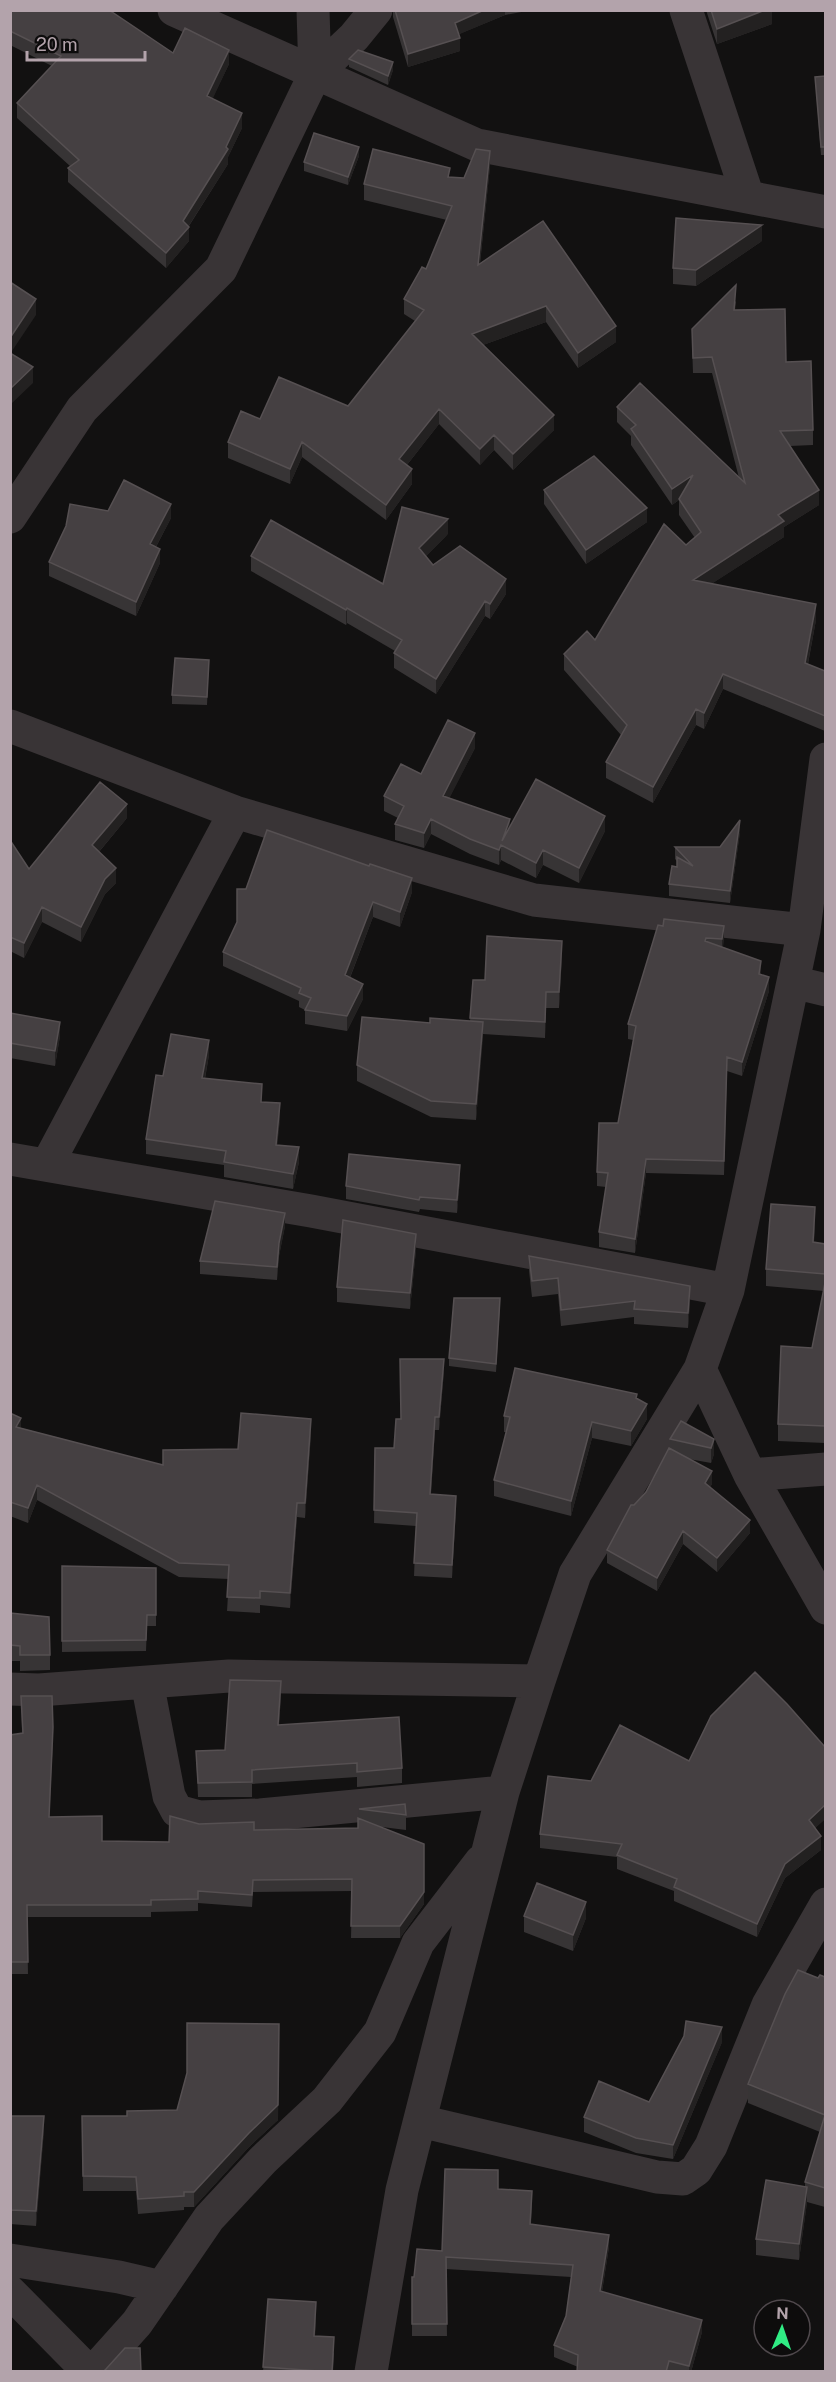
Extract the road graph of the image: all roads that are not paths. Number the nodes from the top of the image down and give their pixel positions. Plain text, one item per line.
1 (174, 10) edge
2 (313, 10) edge
3 (376, 10) edge
4 (686, 10) edge
5 (315, 74) junction
6 (748, 197) junction
7 (825, 212) edge
8 (10, 517) edge
9 (10, 726) edge
10 (825, 759) edge
11 (235, 812) junction
12 (804, 930) junction
13 (793, 982) junction
14 (825, 990) edge
15 (10, 1159) edge
16 (47, 1165) junction
17 (728, 1290) junction
18 (700, 1369) junction
19 (825, 1469) edge
20 (750, 1475) junction
21 (825, 1608) edge
22 (539, 1681) junction
23 (147, 1682) junction
24 (10, 1689) edge
25 (503, 1792) junction
26 (489, 1850) junction
27 (825, 1904) edge
28 (420, 2121) junction
29 (10, 2260) edge
30 (162, 2287) junction
31 (10, 2292) edge
32 (91, 2372) edge
33 (371, 2372) edge

1 - 5 street
2 - 5 street
3 - 5 street
4 - 6 street
5 - 6 street
5 - 8 street
6 - 7 street
9 - 11 street
10 - 12 street
11 - 12 street
11 - 16 street
12 - 13 street
13 - 14 street
13 - 17 street
15 - 16 street
16 - 17 street
17 - 18 street
18 - 20 street
18 - 22 street
19 - 20 street
20 - 21 street
22 - 23 street
22 - 25 street
23 - 24 street
23 - 25 street
25 - 26 street
26 - 28 street
26 - 30 street
27 - 28 street
28 - 33 street
29 - 30 street
30 - 32 street
31 - 32 street

